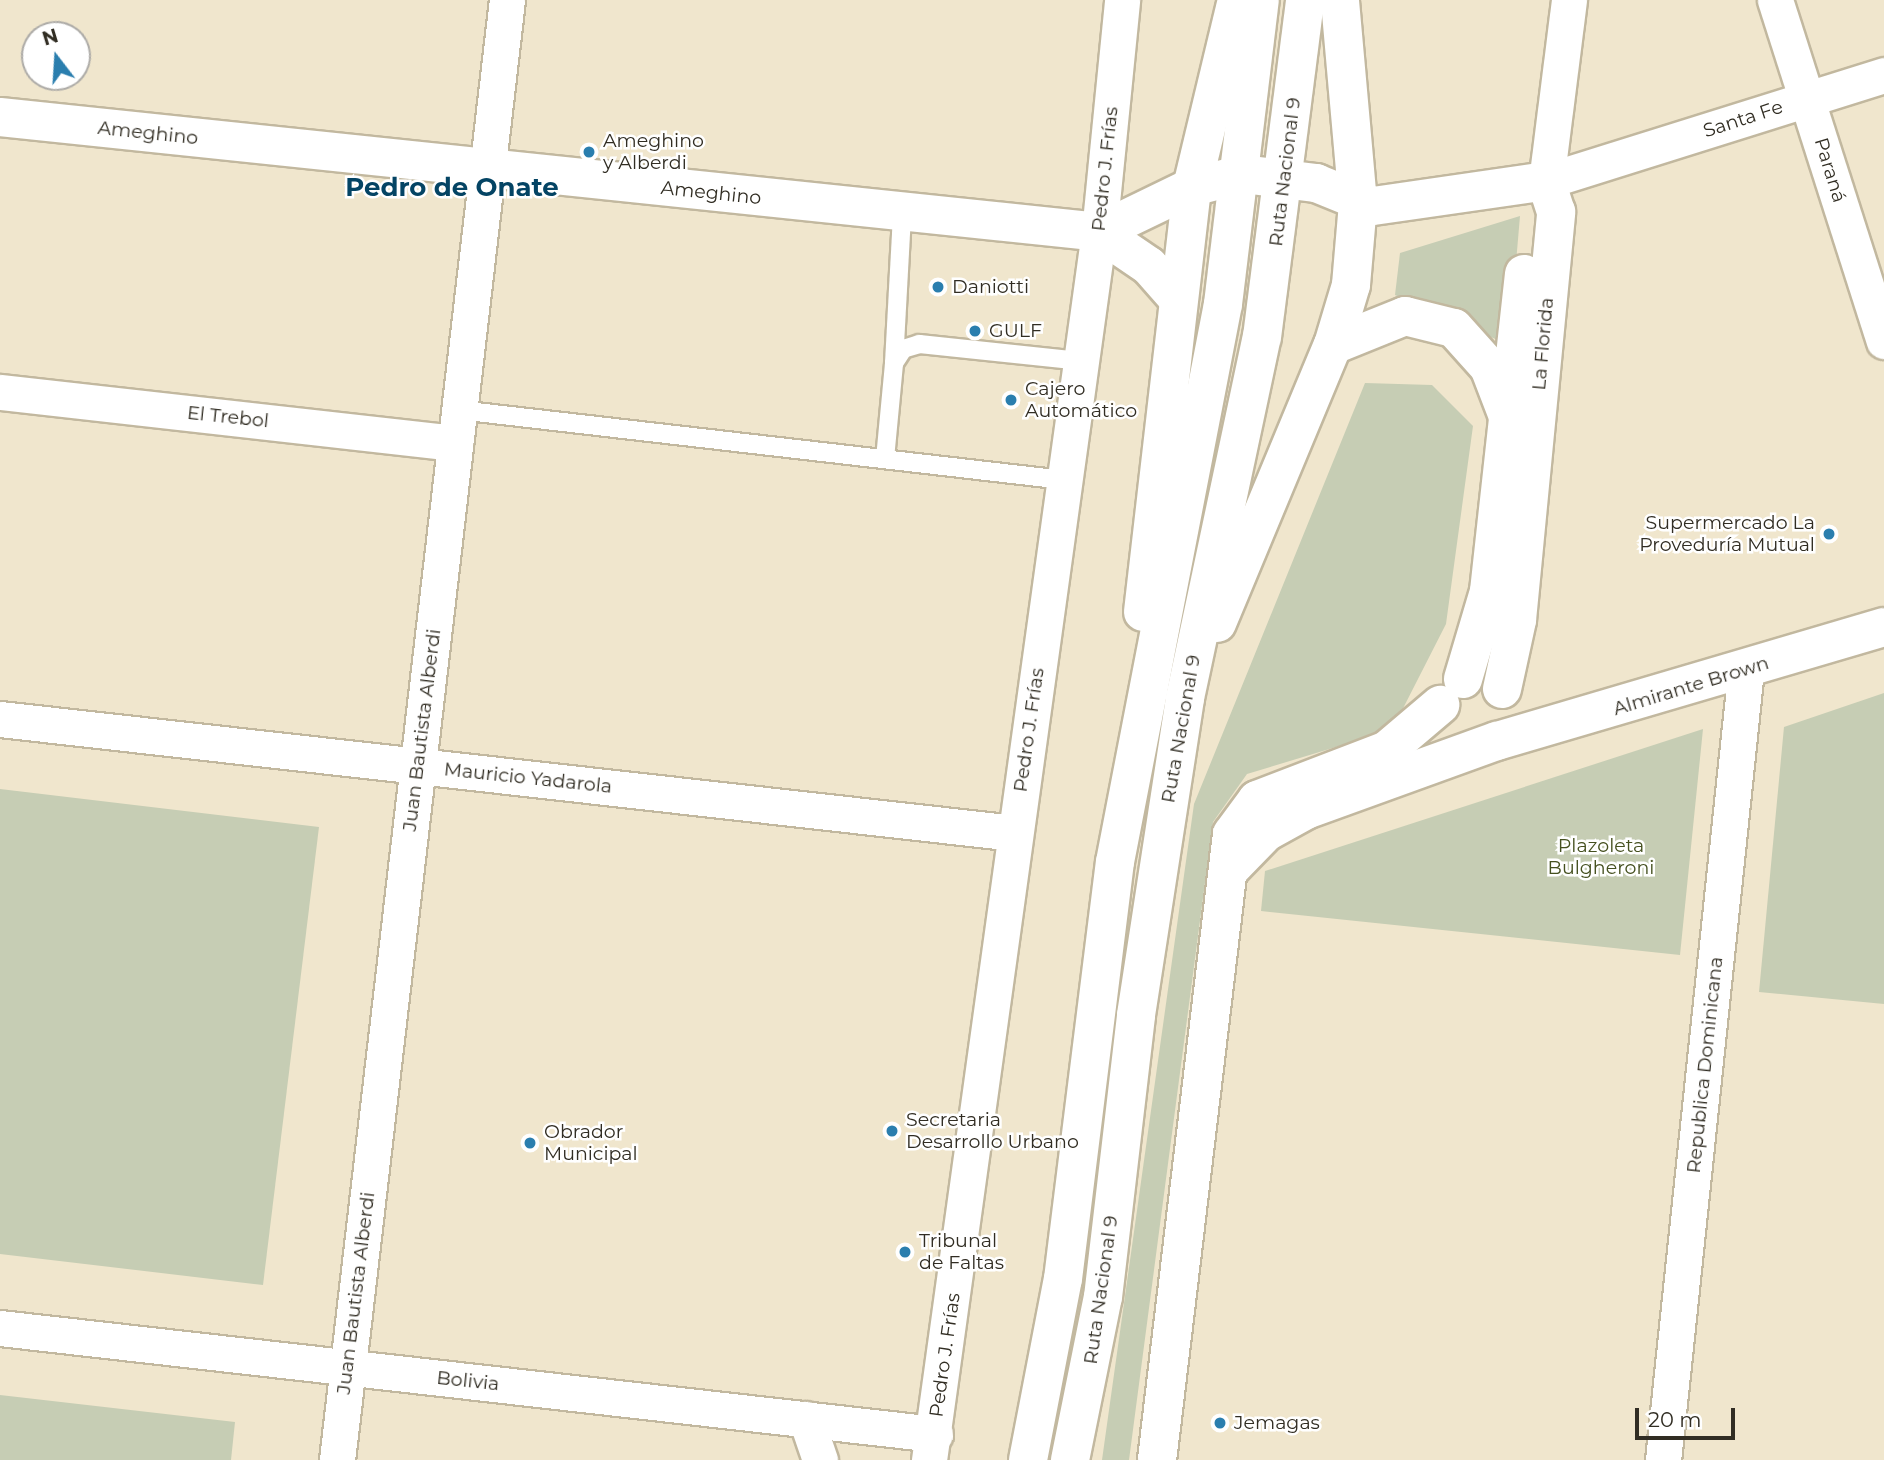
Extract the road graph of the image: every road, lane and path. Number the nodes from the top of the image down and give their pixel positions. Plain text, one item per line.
1 (507, 0) edge
2 (1122, 0) edge
3 (1237, 0) edge
4 (1260, 0) edge
5 (1305, 0) edge
6 (1340, 0) edge
7 (1569, 0) edge
8 (1775, 0) edge
9 (1884, 75) edge
10 (1808, 98) junction
11 (0, 117) edge
12 (486, 171) junction
13 (1243, 174) junction
14 (1286, 179) junction
15 (1546, 181) junction
16 (1192, 187) junction
17 (1358, 203) junction
18 (902, 213) junction
19 (1099, 232) junction
20 (1178, 299) junction
21 (1884, 341) edge
22 (1333, 345) junction
23 (1080, 361) junction
24 (894, 363) junction
25 (0, 391) edge
26 (1507, 414) junction
27 (457, 426) junction
28 (886, 459) junction
29 (1064, 480) junction
30 (1884, 627) edge
31 (1746, 669) junction
32 (1146, 691) junction
33 (1452, 692) junction
34 (1505, 692) junction
35 (1185, 698) junction
36 (1586, 717) junction
37 (0, 719) edge
38 (1487, 745) junction
39 (417, 766) junction
40 (1014, 833) junction
41 (1230, 869) junction
42 (0, 1328) edge
43 (347, 1367) junction
44 (806, 1419) junction
45 (932, 1447) edge
46 (337, 1460) edge
47 (820, 1460) edge
48 (1028, 1460) edge
49 (1070, 1460) edge
50 (1157, 1460) edge
51 (1664, 1460) edge

1 - 12 street, Juan Bautista Alberdi
2 - 19 street, Pedro J. Frías
3 - 16 main road
4 - 13 main road, Ruta Nacional 9
5 - 14 main road, Ruta Nacional 9
6 - 17 main road
7 - 15 street, La Florida
8 - 10 street, Paraná
9 - 10 street, Santa Fe
10 - 15 street, Santa Fe
10 - 21 street, Paraná
11 - 12 main road, Ameghino
12 - 18 main road, Ameghino
12 - 27 street, Juan Bautista Alberdi
13 - 14 main road
13 - 16 main road
13 - 32 main road, Ruta Nacional 9
14 - 17 main road
14 - 35 main road, Ruta Nacional 9
15 - 17 main road
15 - 26 main road
15 - 34 main road, La Florida
16 - 19 main road
16 - 20 main road
17 - 22 main road
18 - 19 main road, Ameghino
18 - 24 lane
19 - 20 main road
19 - 23 street, Pedro J. Frías
20 - 32 main road
22 - 26 main road
22 - 35 main road
23 - 24 lane
23 - 29 street, Pedro J. Frías
24 - 28 lane
25 - 27 street, El Trebol
26 - 33 main road
27 - 28 lane
27 - 39 street, Juan Bautista Alberdi
28 - 29 lane
29 - 40 street, Pedro J. Frías
30 - 31 main road, Almirante Brown
31 - 36 main road, Almirante Brown
31 - 51 street, Republica Dominicana
32 - 48 main road, Ruta Nacional 9
33 - 34 main road
33 - 38 main road
33 - 41 main road
34 - 36 main road
34 - 38 main road
35 - 49 main road, Ruta Nacional 9
36 - 38 main road, Almirante Brown
37 - 39 street, Mauricio Yadarola
38 - 41 main road, Almirante Brown
39 - 40 street, Mauricio Yadarola
39 - 43 street, Juan Bautista Alberdi
40 - 45 street, Pedro J. Frías
41 - 50 main road
42 - 43 street, Bolivia
43 - 44 street, Bolivia
43 - 46 street, Juan Bautista Alberdi
44 - 45 street, Bolivia
44 - 47 street

